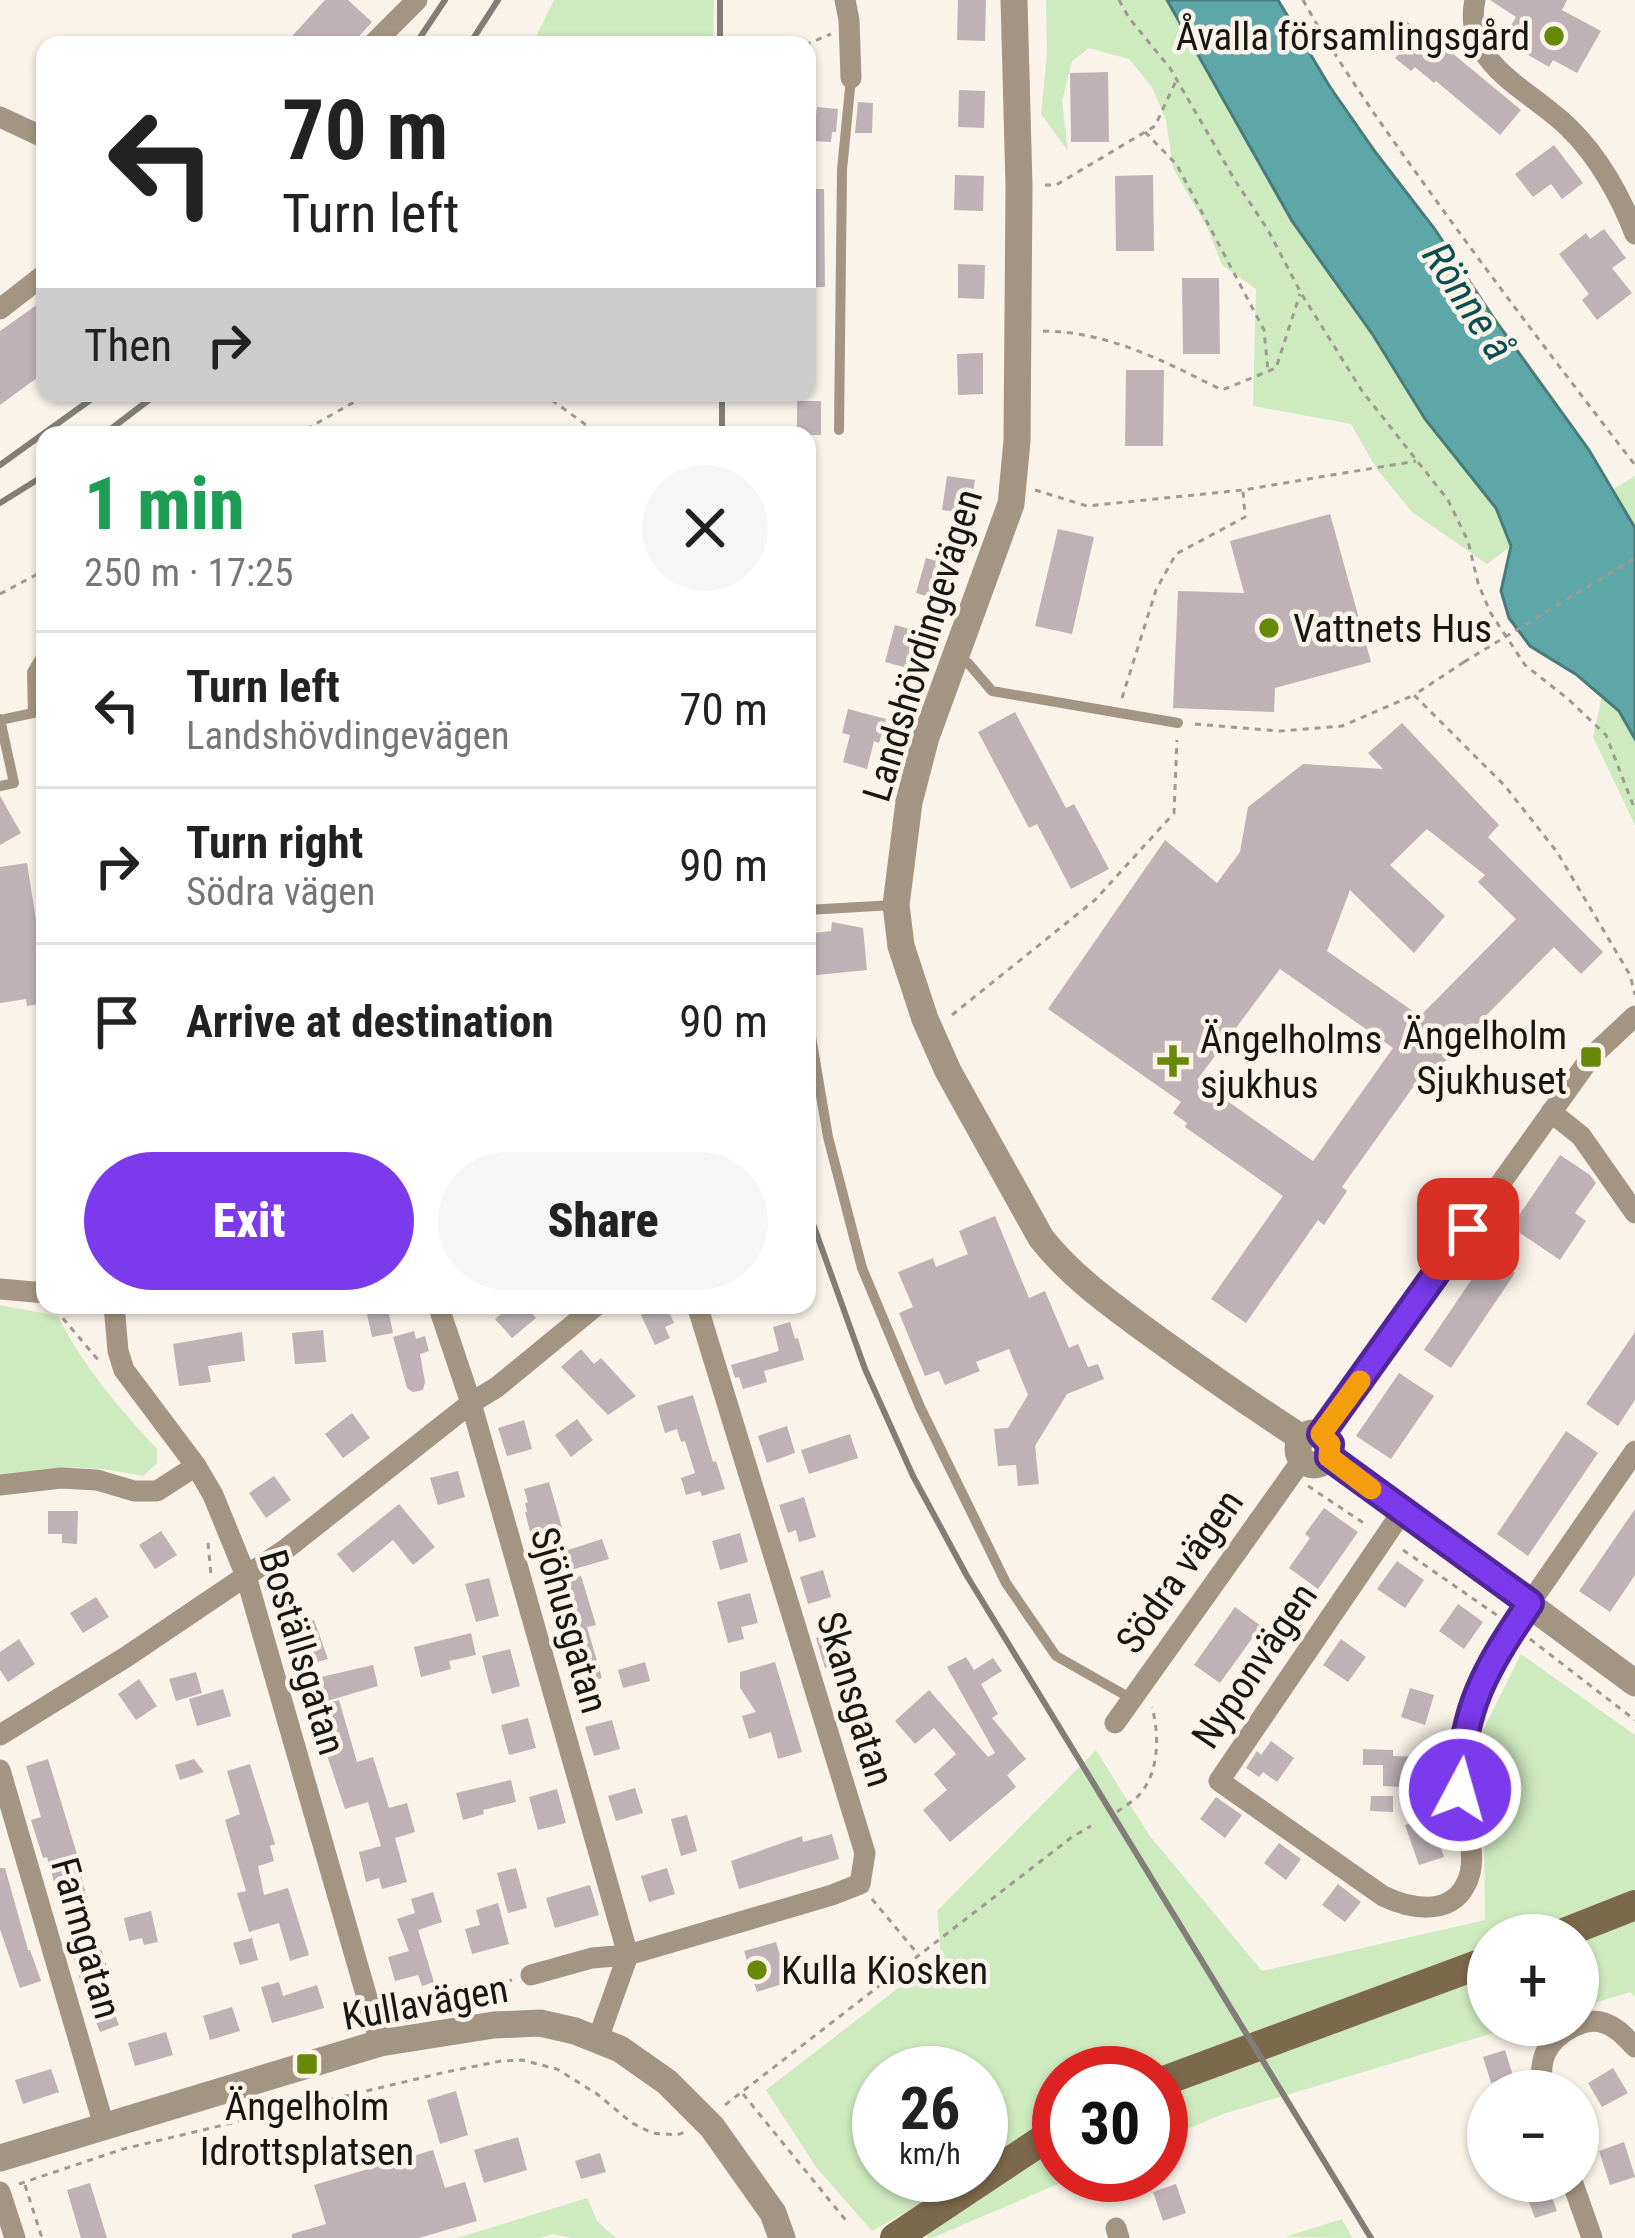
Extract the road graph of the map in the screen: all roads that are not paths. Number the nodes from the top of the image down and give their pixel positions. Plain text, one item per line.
1 (416, 0) edge
2 (844, 0) edge
3 (1014, 0) edge
4 (1474, 0) edge
5 (381, 36) edge
6 (850, 78) joint
7 (0, 117) edge
8 (36, 134) edge
9 (1635, 233) edge
10 (36, 281) edge
11 (0, 309) edge
12 (839, 430) dead end
13 (955, 657) junction
14 (36, 665) edge
15 (0, 720) edge
16 (1178, 723) road end
17 (4, 754) edge
18 (0, 786) edge
19 (896, 905) junction
20 (816, 909) edge
21 (1635, 1016) edge
22 (816, 1066) edge
23 (1551, 1112) junction
24 (1635, 1213) edge
25 (0, 1289) edge
26 (36, 1298) edge
27 (115, 1314) edge
28 (441, 1314) edge
29 (585, 1314) edge
30 (700, 1314) edge
31 (471, 1403) junction
32 (1635, 1451) edge
33 (1309, 1453) junction
34 (196, 1466) junction
35 (0, 1485) edge
36 (1402, 1512) junction
37 (246, 1576) junction
38 (1530, 1603) junction
39 (1635, 1683) edge
40 (1138, 1690) junction
41 (1115, 1724) dead end
42 (0, 1735) edge
43 (0, 1770) edge
44 (1635, 1905) edge
45 (1599, 1919) edge
46 (628, 1955) junction
47 (1467, 1968) edge
48 (531, 1975) road end
49 (1599, 2022) edge
50 (376, 2031) junction
51 (598, 2038) junction
52 (1635, 2047) edge
53 (1188, 2072) edge
54 (104, 2126) junction
55 (1032, 2147) edge
56 (0, 2158) edge
57 (6, 2189) edge
58 (1579, 2202) edge
59 (15, 2238) edge
60 (782, 2238) edge
61 (895, 2238) edge
62 (1592, 2238) edge

1 - 5 street
2 - 6 street
3 - 13 street, Landshövdingevägen
4 - 9 street
6 - 12 lane
7 - 8 street
10 - 11 street
13 - 16 lane
13 - 19 street, Landshövdingevägen
14 - 15 lane
15 - 17 lane
17 - 18 lane
19 - 20 lane
19 - 33 street, Landshövdingevägen
21 - 23 street, Södra vägen
22 - 40 lane
23 - 24 street
23 - 33 street, Södra vägen
25 - 26 street
27 - 34 street, Boställsgatan
28 - 31 street, Sjöhusgatan
29 - 31 street
30 - 46 street, Skansgatan
31 - 37 street
31 - 46 street, Sjöhusgatan
32 - 38 street
33 - 36 street, Landshövdingevägen
33 - 40 street, Södra vägen
34 - 35 street
34 - 37 street, Boställsgatan
36 - 38 street, Landshövdingevägen
36 - 38 street, Nyponvägen
37 - 42 street
37 - 50 street, Boställsgatan
38 - 39 street, Landshövdingevägen
40 - 41 street, Södra vägen
43 - 54 street, Farmgatan
44 - 45 main road
46 - 48 street
46 - 51 street
47 - 53 main road
49 - 52 street
50 - 51 street, Kullavägen
50 - 54 street, Kullavägen
51 - 60 street, Kullavägen
54 - 56 street, Kullavägen
55 - 61 main road
57 - 59 street
58 - 62 street

